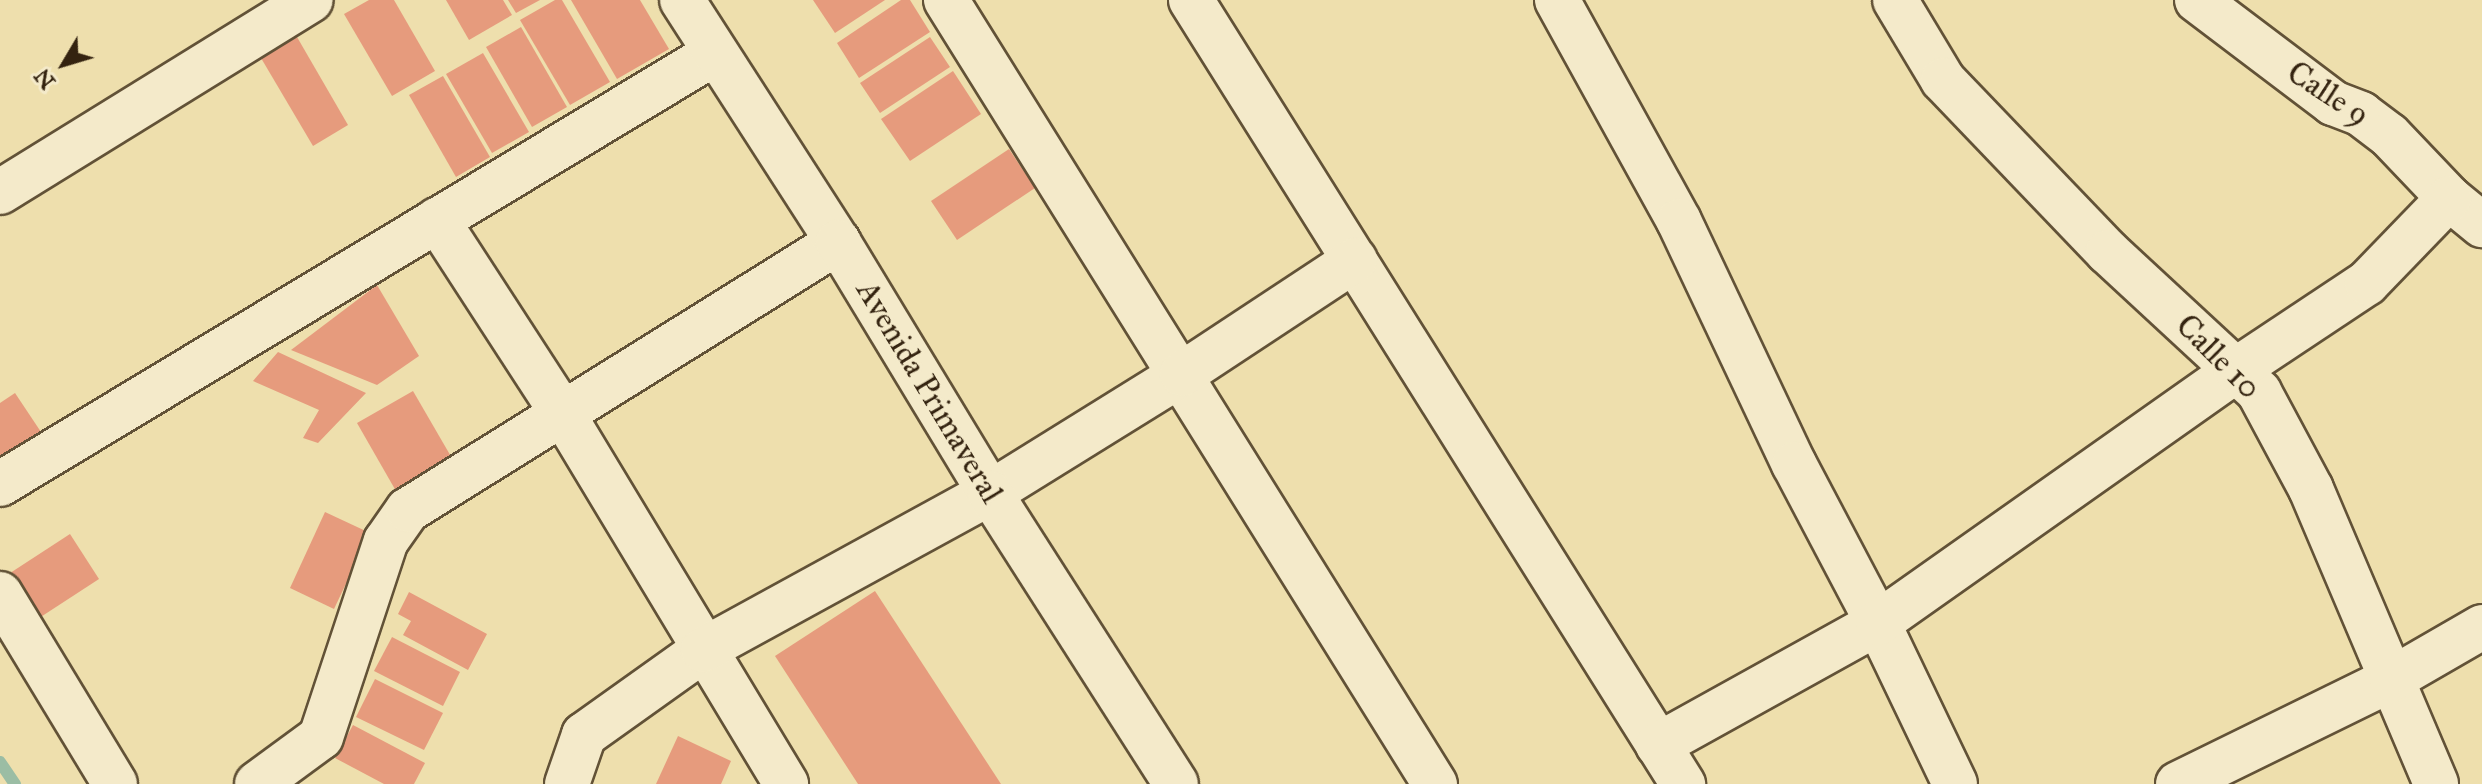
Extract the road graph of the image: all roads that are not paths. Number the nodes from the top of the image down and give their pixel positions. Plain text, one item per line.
1 (311, 0) edge
2 (682, 0) edge
3 (946, 0) edge
4 (1191, 0) edge
5 (1557, 0) edge
6 (1895, 0) edge
7 (2197, 0) edge
8 (715, 53) junction
9 (0, 192) edge
10 (2449, 198) junction
11 (437, 220) junction
12 (2482, 225) edge
13 (838, 242) junction
14 (1355, 260) junction
15 (2236, 370) junction
16 (1182, 374) junction
17 (563, 414) junction
18 (0, 484) edge
19 (990, 493) junction
20 (0, 594) edge
21 (1878, 623) junction
22 (2482, 627) edge
23 (703, 650) junction
24 (2392, 679) junction
25 (1658, 745) junction
26 (784, 783) edge
27 (115, 784) edge
28 (257, 784) edge
29 (567, 784) edge
30 (1176, 784) edge
31 (1435, 784) edge
32 (1683, 784) edge
33 (1955, 784) edge
34 (2178, 784) edge
35 (2436, 784) edge

1 - 9 street
2 - 8 street, Avenida Primaveral
3 - 16 street
4 - 14 street
5 - 21 street
6 - 15 street, Calle 10
7 - 10 street, Calle 9
8 - 11 street
8 - 13 street, Avenida Primaveral
10 - 12 street, Calle 9
10 - 15 street
11 - 17 street
11 - 18 street
13 - 17 street
13 - 19 street, Avenida Primaveral
14 - 16 street
14 - 25 street
15 - 21 street
15 - 24 street, Calle 10
16 - 19 street
16 - 31 street
17 - 23 street
17 - 28 street
19 - 23 street
19 - 30 street, Avenida Primaveral
20 - 27 street
21 - 25 street
21 - 33 street
22 - 24 street
23 - 26 street
23 - 29 street
24 - 34 street
24 - 35 street, Calle 10
25 - 32 street

